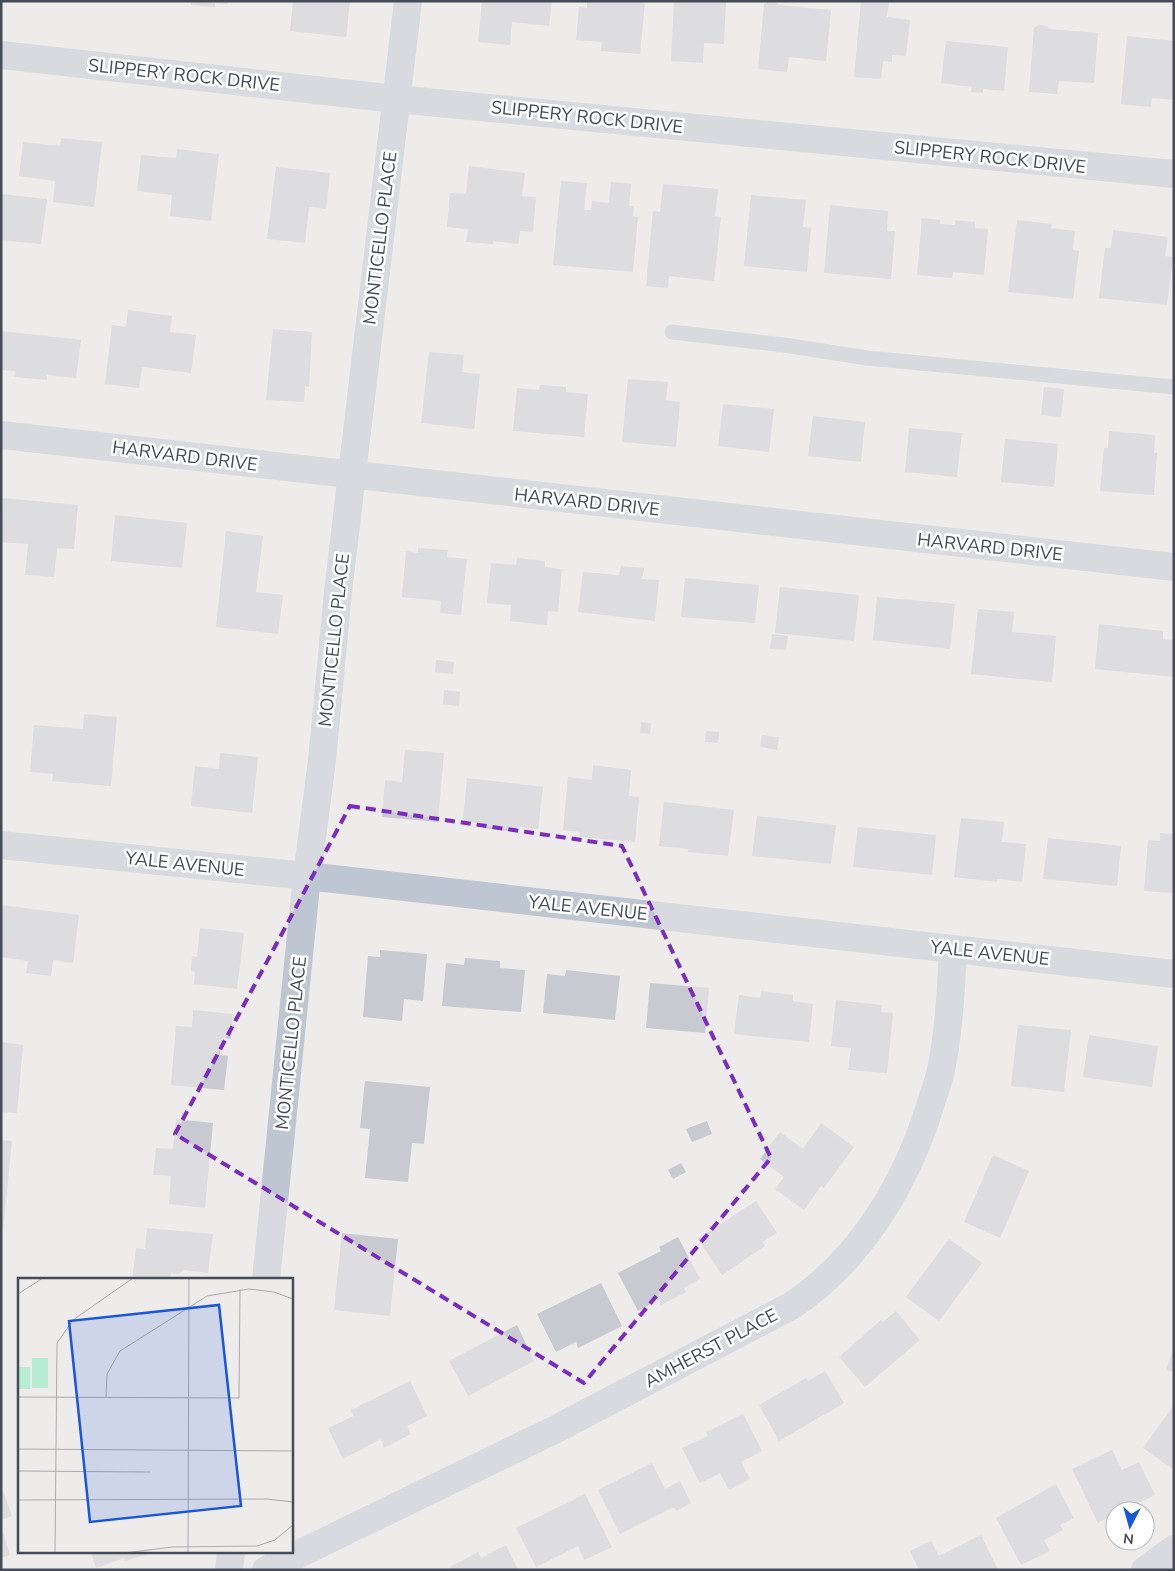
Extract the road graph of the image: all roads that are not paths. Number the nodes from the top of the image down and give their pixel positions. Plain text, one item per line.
1 (408, 1) edge
2 (1, 55) edge
3 (396, 99) junction
4 (1174, 174) edge
5 (672, 332) dead end
6 (1174, 387) edge
7 (1, 435) edge
8 (353, 475) junction
9 (1174, 568) edge
10 (1, 845) edge
11 (307, 876) junction
12 (953, 949) junction
13 (1174, 974) edge
14 (266, 1278) edge
15 (1174, 1550) edge
16 (231, 1554) edge
17 (229, 1570) edge
18 (266, 1570) edge
19 (1146, 1570) edge

1 - 3 street, MONTICELLO PLACE
2 - 3 street, SLIPPERY ROCK DRIVE
3 - 4 street, SLIPPERY ROCK DRIVE
3 - 8 street, MONTICELLO PLACE
5 - 6 lane
7 - 8 street, HARVARD DRIVE
8 - 9 street, HARVARD DRIVE
8 - 11 street, MONTICELLO PLACE
10 - 11 street, YALE AVENUE
11 - 12 street, YALE AVENUE
11 - 14 street, MONTICELLO PLACE
12 - 13 street, YALE AVENUE
12 - 18 street, AMHERST PLACE
15 - 19 street
16 - 17 street

